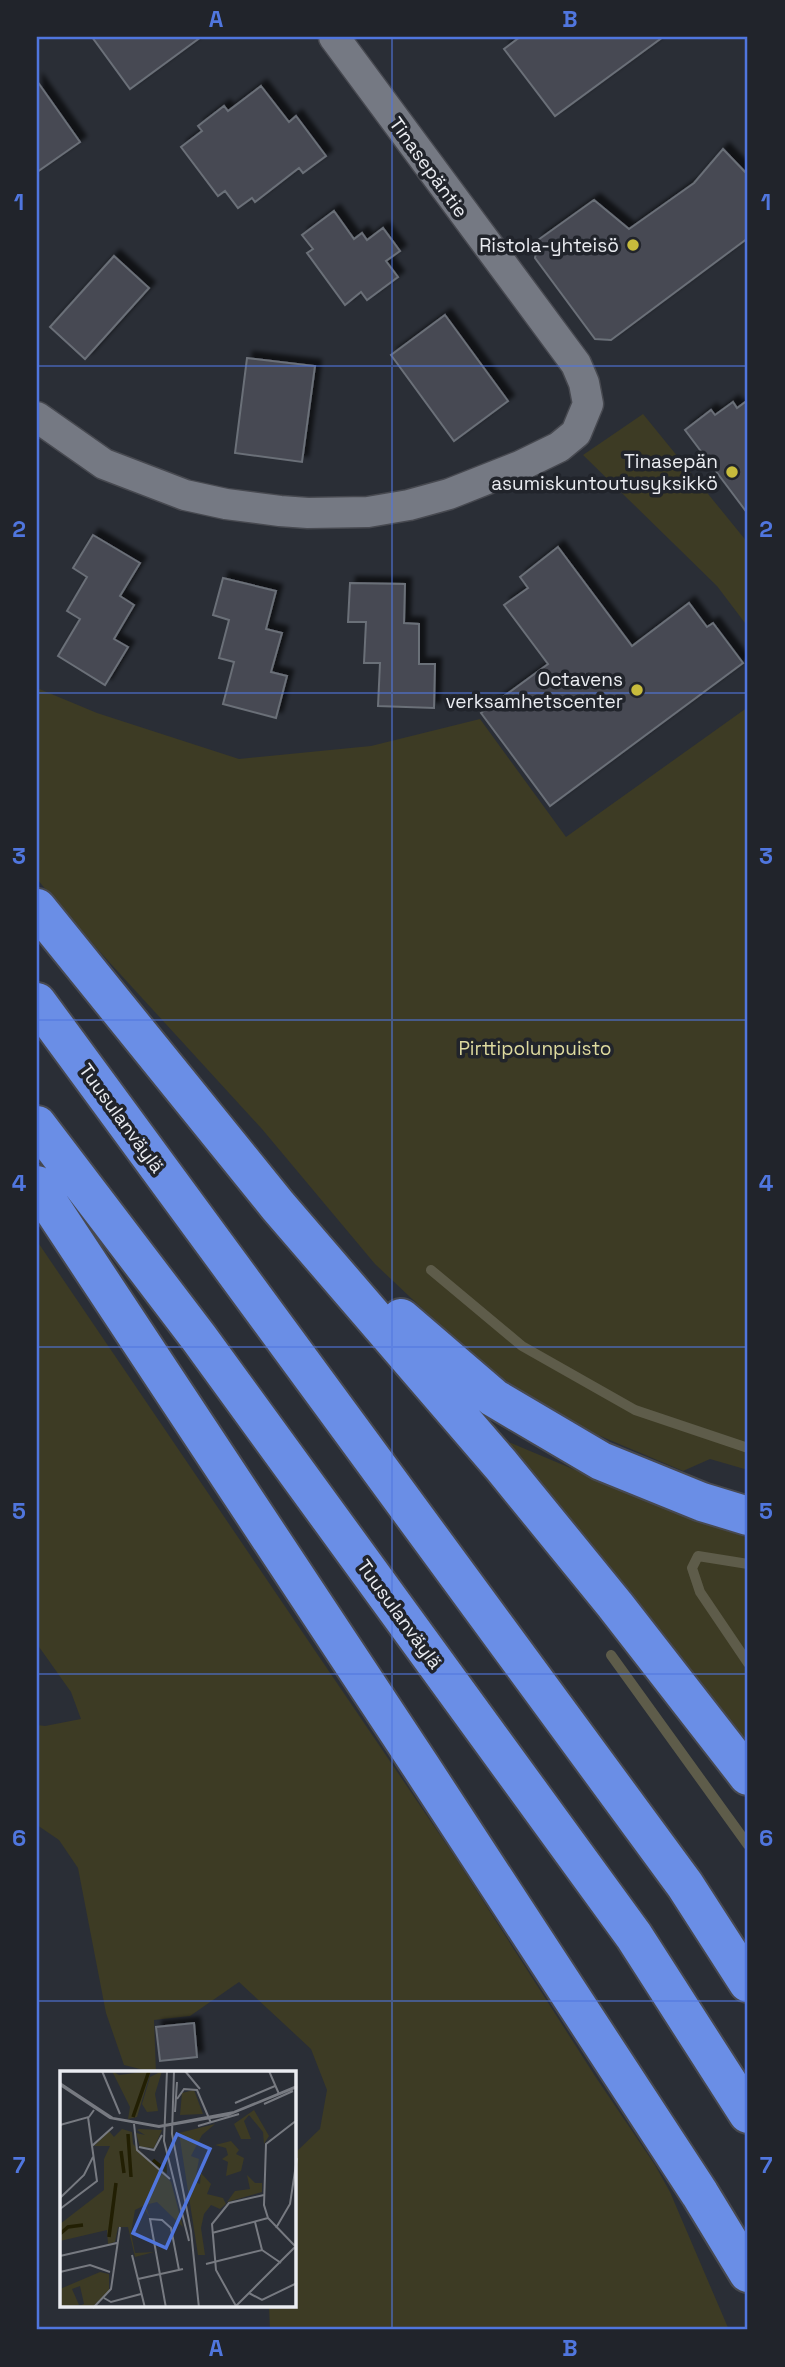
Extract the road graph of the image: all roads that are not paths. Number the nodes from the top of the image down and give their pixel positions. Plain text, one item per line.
1 (334, 37) edge
2 (37, 418) edge
3 (37, 908) edge
4 (37, 1002) edge
5 (37, 1125) edge
6 (37, 1185) edge
7 (278, 1206) junction
8 (748, 1516) edge
9 (748, 1776) edge
10 (748, 1983) edge
11 (748, 2114) edge
12 (748, 2273) edge

1 - 2 street, Tinasepäntie
3 - 7 highway
4 - 10 highway, Tuusulanväylä
5 - 11 highway, Tuusulanväylä
6 - 12 highway
7 - 8 highway
7 - 9 highway

